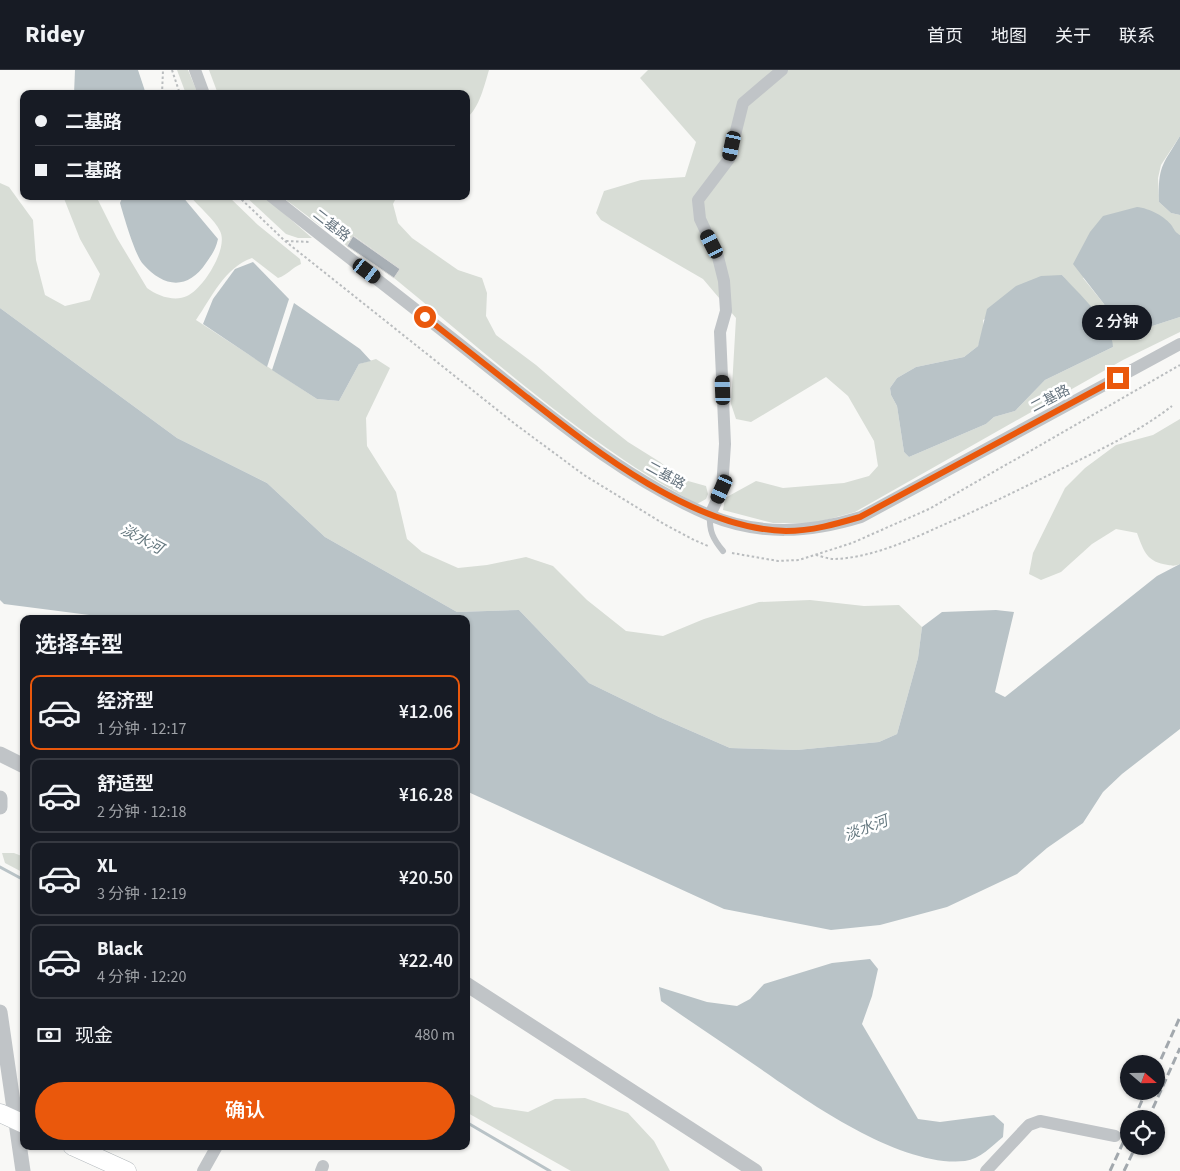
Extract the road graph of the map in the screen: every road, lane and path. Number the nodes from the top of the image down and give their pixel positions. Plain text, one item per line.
1 (163, 70) edge
2 (172, 70) edge
3 (195, 70) edge
4 (782, 70) edge
5 (162, 90) edge
6 (179, 90) edge
7 (202, 90) edge
8 (242, 200) edge
9 (276, 200) edge
10 (285, 241) junction
11 (331, 244) junction
12 (1180, 344) edge
13 (1180, 365) edge
14 (1172, 406) dead end
15 (710, 515) junction
16 (722, 551) junction
17 (816, 555) junction
18 (0, 754) edge
19 (20, 764) edge
20 (0, 798) edge
21 (0, 807) edge
22 (470, 987) edge
23 (0, 1012) edge
24 (13, 1119) edge
25 (1115, 1136) dead end
26 (81, 1150) edge
27 (215, 1150) edge
28 (23, 1171) edge
29 (126, 1171) edge
30 (203, 1171) edge
31 (755, 1171) edge
32 (986, 1171) edge

1 - 5 path
2 - 6 path
3 - 7 street
4 - 15 street
8 - 10 path
9 - 11 street, 二基路
10 - 11 path
10 - 16 path
11 - 15 street, 二基路
12 - 15 street, 二基路
13 - 17 path
14 - 17 path
15 - 16 lane
16 - 17 path
18 - 19 street
20 - 21 street
22 - 31 street
23 - 24 street
24 - 28 street
25 - 32 street
26 - 29 main road
27 - 30 street

